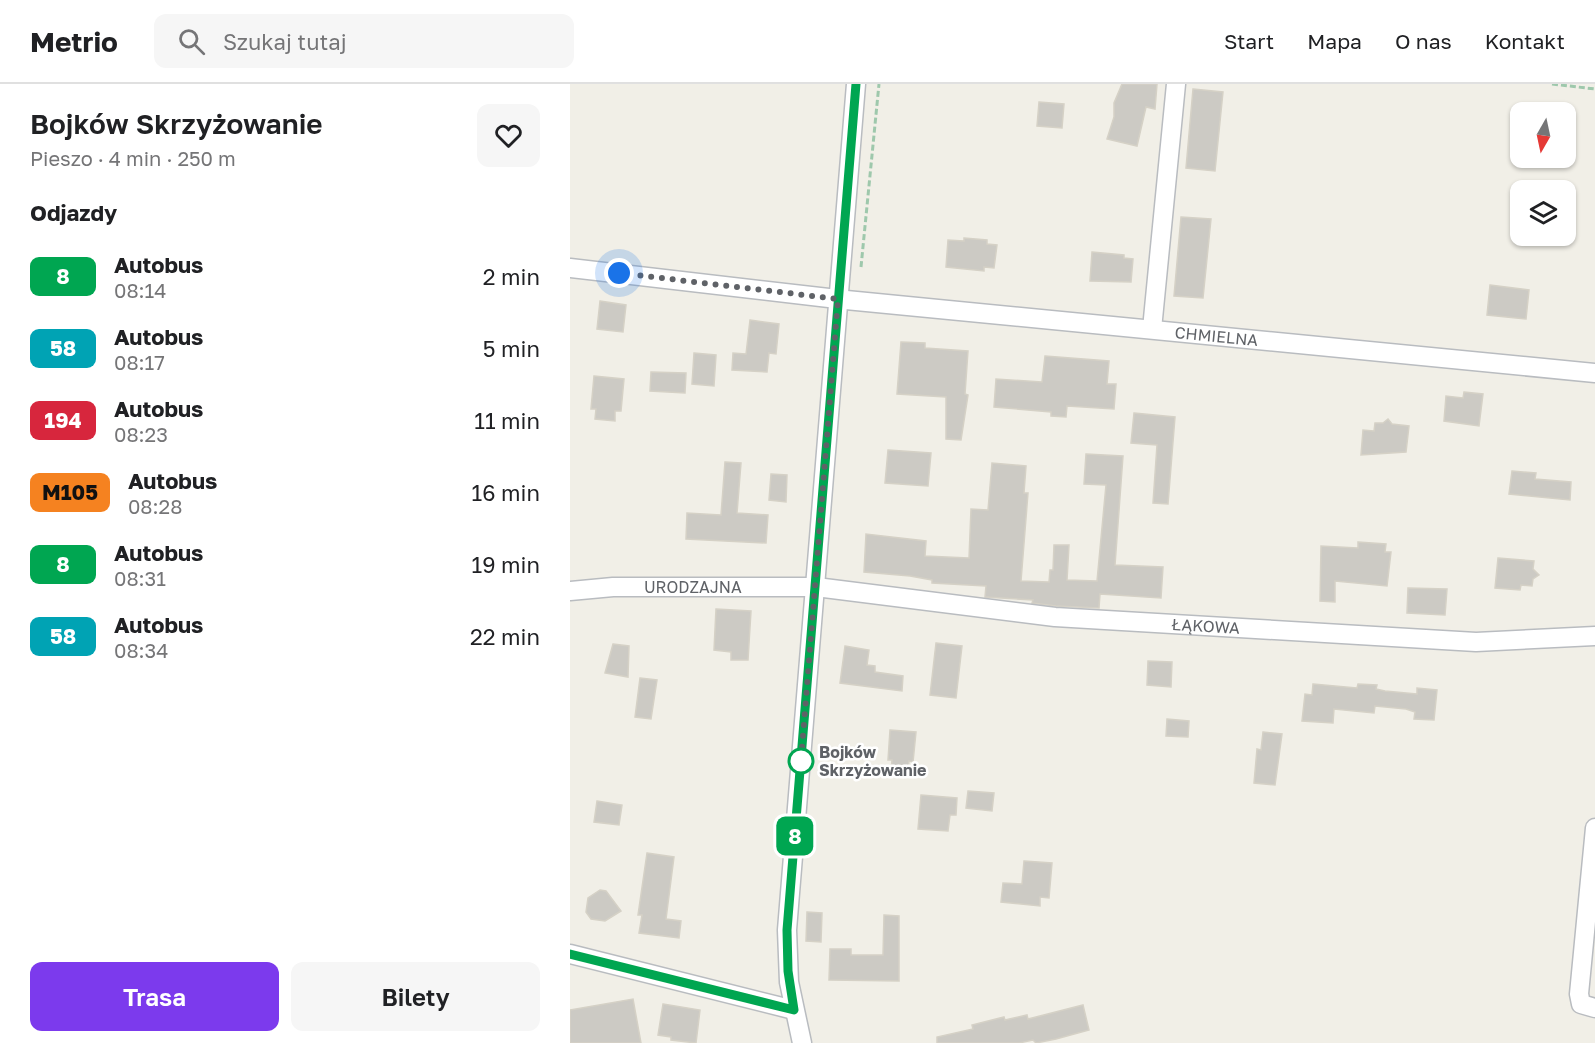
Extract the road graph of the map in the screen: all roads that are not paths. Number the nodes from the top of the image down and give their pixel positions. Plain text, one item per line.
1 (856, 84) edge
2 (1176, 84) edge
3 (570, 268) edge
4 (838, 299) junction
5 (1152, 329) junction
6 (1595, 373) edge
7 (816, 587) junction
8 (570, 591) edge
9 (1595, 636) edge
10 (1595, 828) edge
11 (570, 954) edge
12 (1595, 1008) edge
13 (794, 1010) junction
14 (802, 1043) edge

1 - 4 street
2 - 5 street
3 - 4 street, CHMIELNA
4 - 5 street, CHMIELNA
4 - 7 street
5 - 6 street, CHMIELNA
7 - 8 street, URODZAJNA
7 - 9 street, ŁĄKOWA
7 - 13 street
10 - 12 street
11 - 13 street
13 - 14 street

